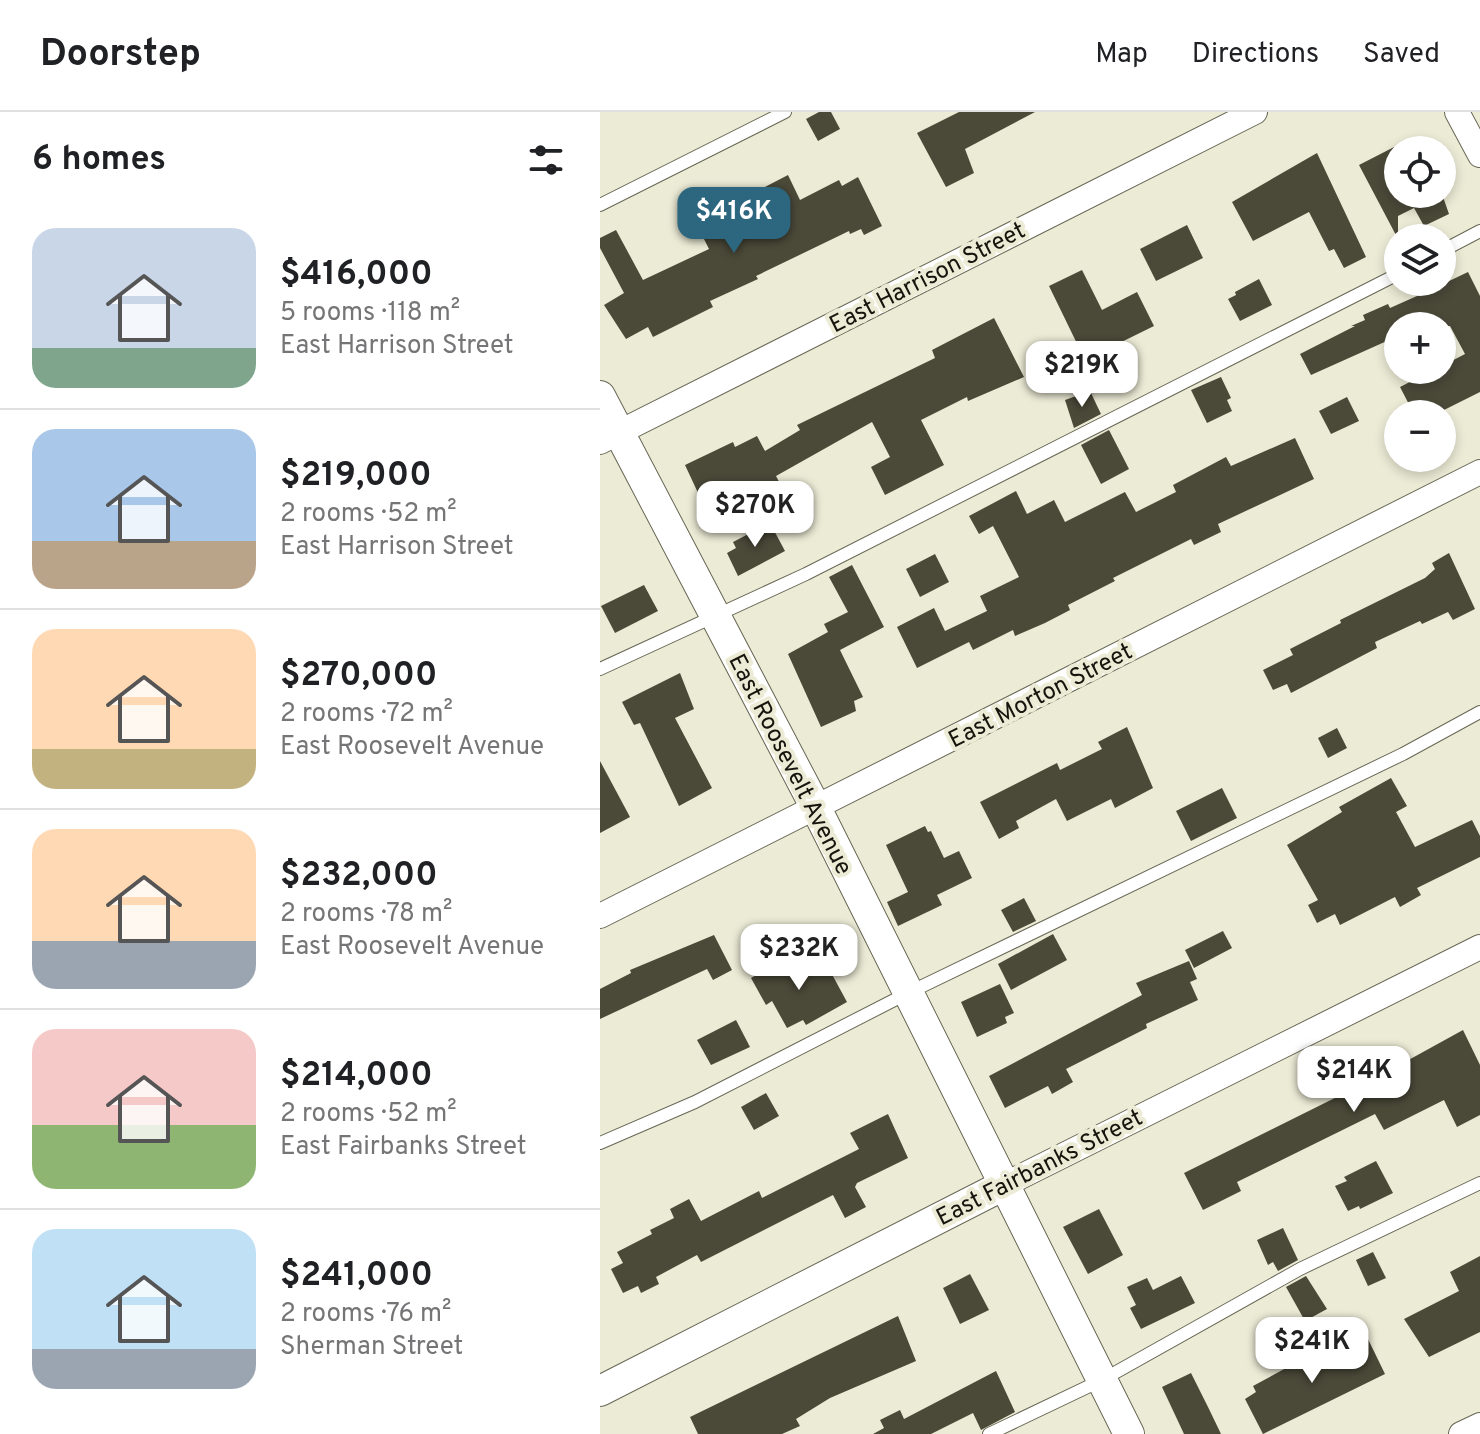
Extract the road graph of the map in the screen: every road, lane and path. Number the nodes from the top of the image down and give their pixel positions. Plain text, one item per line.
1 (785, 112) edge
2 (1255, 112) edge
3 (1457, 112) edge
4 (1480, 155) edge
5 (600, 205) edge
6 (1480, 231) edge
7 (1456, 244) edge
8 (1384, 281) edge
9 (600, 396) edge
10 (609, 438) edge
11 (1480, 472) edge
12 (715, 617) junction
13 (600, 669) edge
14 (1480, 712) edge
15 (816, 808) junction
16 (600, 916) edge
17 (1480, 947) edge
18 (908, 993) junction
19 (600, 1143) edge
20 (1480, 1183) edge
21 (1004, 1185) junction
22 (1102, 1380) junction
23 (600, 1391) edge
24 (1480, 1425) edge
25 (989, 1434) edge
26 (1129, 1434) edge
27 (1461, 1434) edge

1 - 5 lane
2 - 10 street, East Harrison Street
3 - 4 street
6 - 7 lane
8 - 12 lane
9 - 10 street, East Roosevelt Avenue
10 - 12 street, East Roosevelt Avenue
11 - 15 street, East Morton Street
12 - 13 lane
12 - 15 street, East Roosevelt Avenue
14 - 18 lane
15 - 16 street, East Morton Street
15 - 18 street, East Roosevelt Avenue
17 - 21 street, East Fairbanks Street
18 - 19 lane
18 - 21 street, East Roosevelt Avenue
20 - 22 lane
21 - 22 street, East Roosevelt Avenue
21 - 23 street, East Fairbanks Street
22 - 25 lane
22 - 26 street, East Roosevelt Avenue
24 - 27 street

